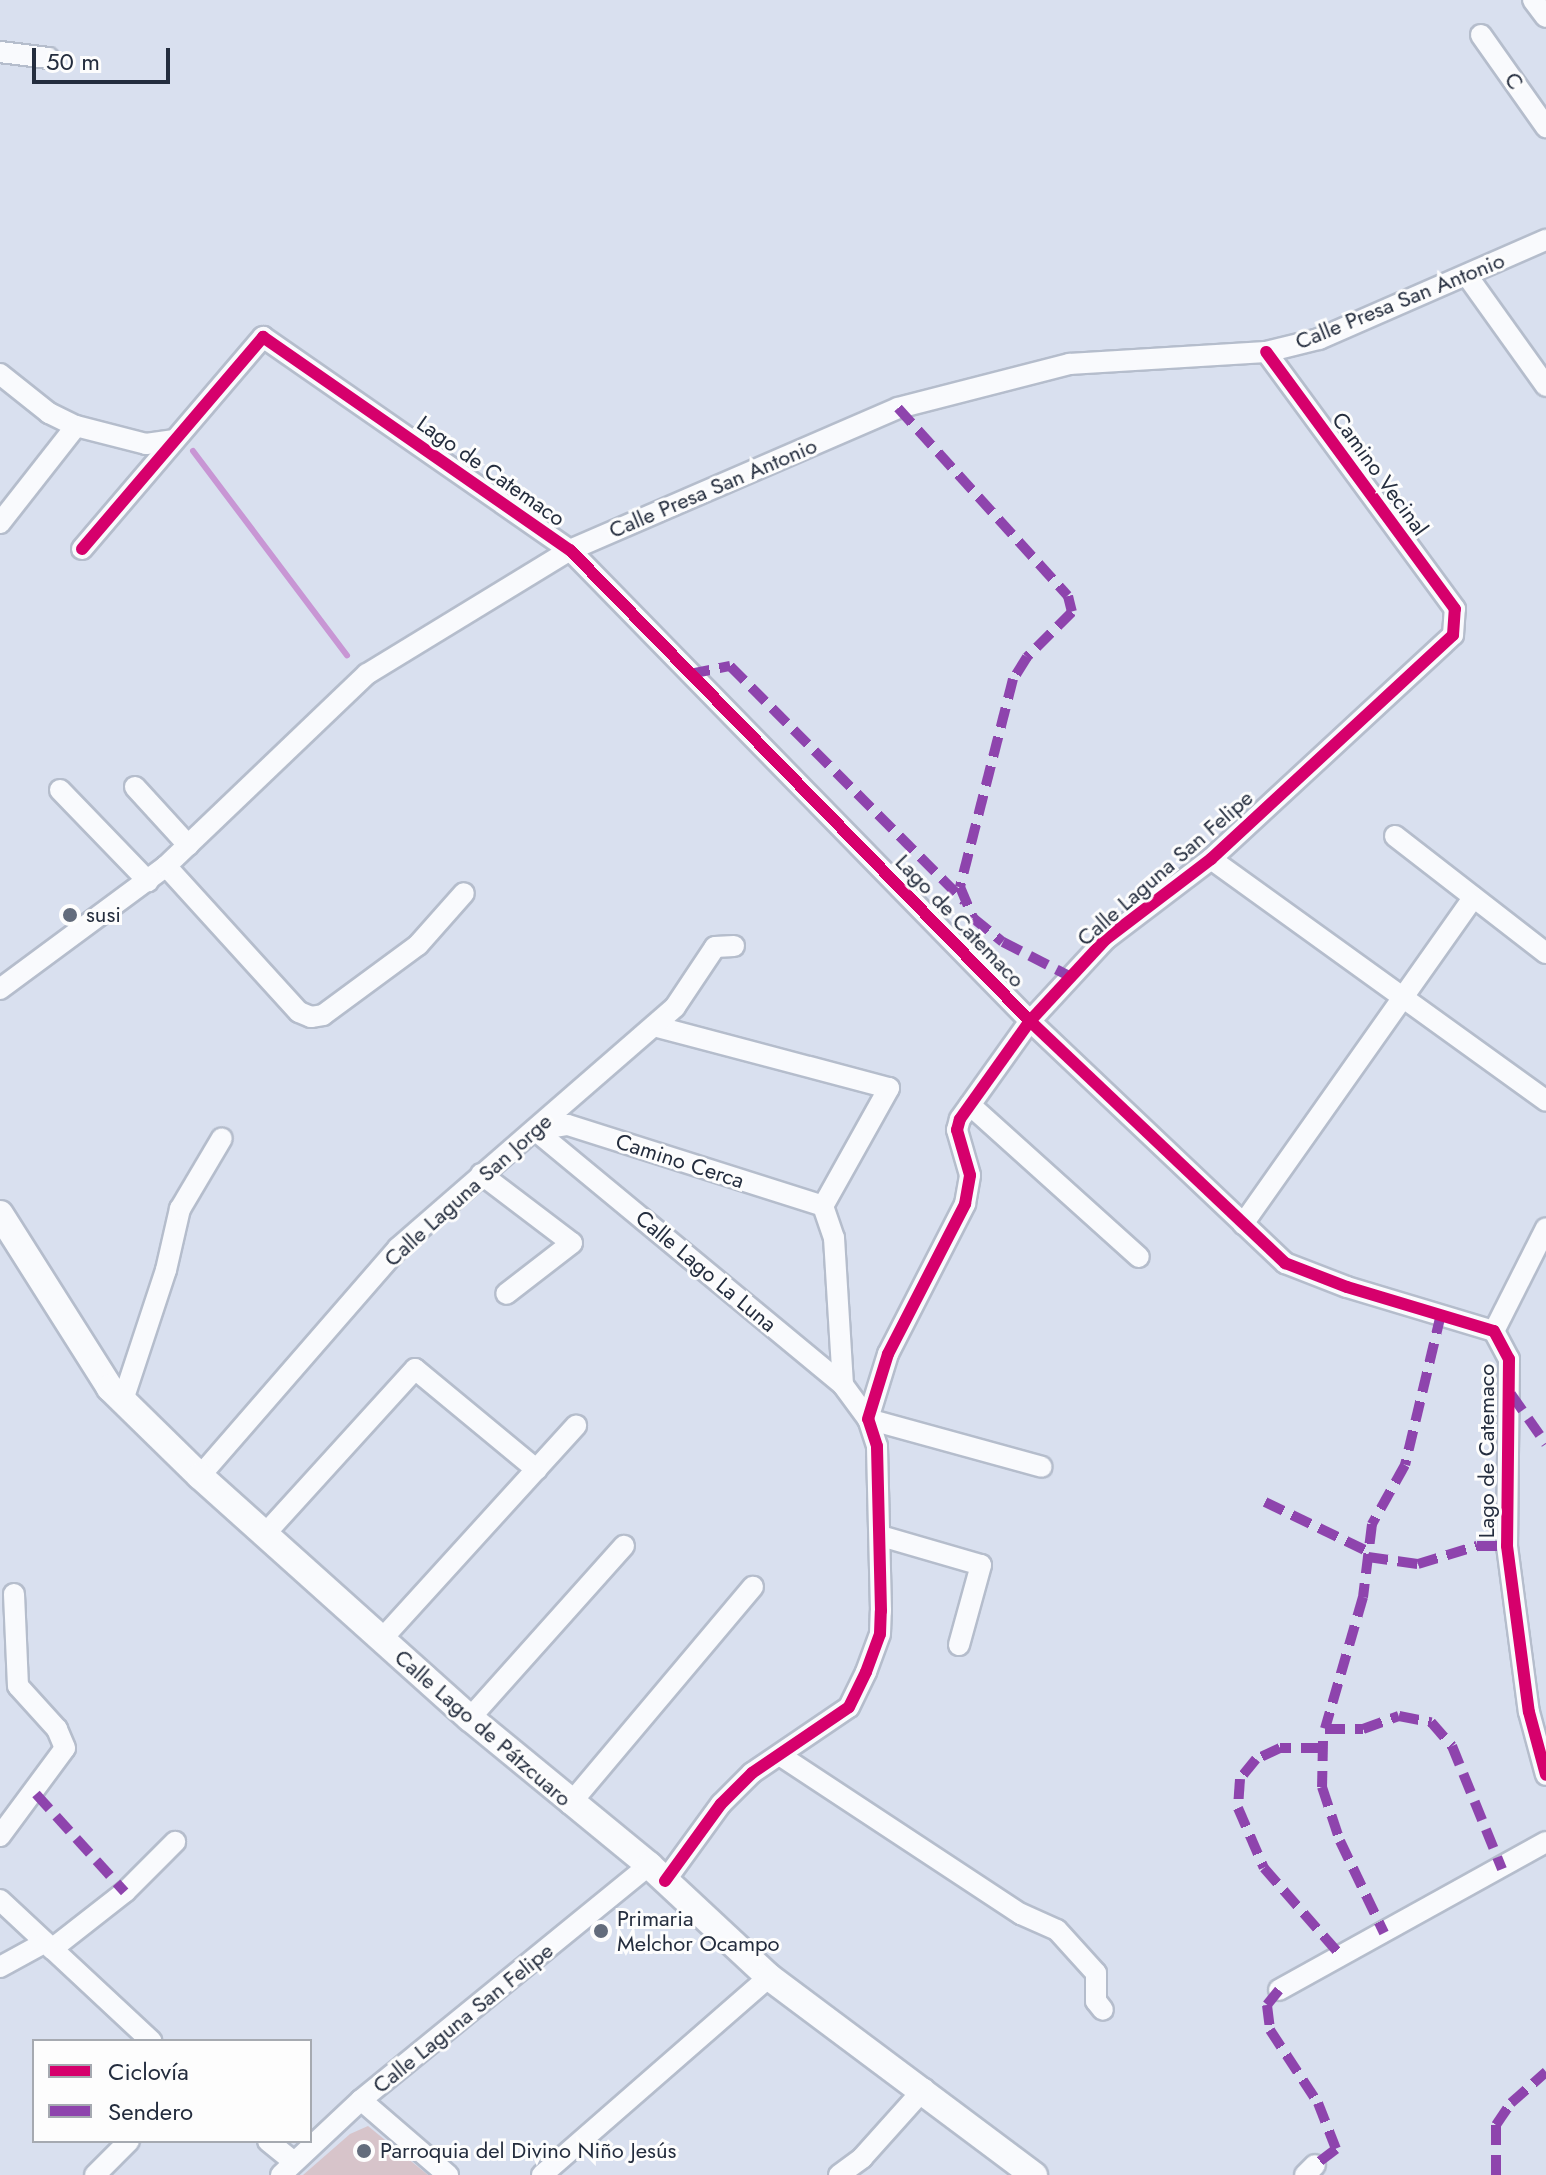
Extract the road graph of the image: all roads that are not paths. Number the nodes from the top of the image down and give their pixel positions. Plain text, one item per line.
1 (1533, 0) edge
2 (1546, 17) edge
3 (1481, 35) dead end
4 (0, 52) edge
5 (49, 58) dead end
6 (1546, 127) edge
7 (1546, 240) edge
8 (1468, 277) junction
9 (1266, 352) junction
10 (0, 374) edge
11 (1546, 386) edge
12 (76, 426) junction
13 (173, 440) junction
14 (0, 523) edge
15 (82, 549) dead end
16 (570, 550) junction
17 (1458, 622) joint
18 (135, 787) dead end
19 (60, 790) dead end
20 (1395, 836) dead end
21 (188, 845) junction
22 (1211, 859) junction
23 (166, 866) junction
24 (148, 881) junction
25 (464, 893) dead end
26 (1474, 897) junction
27 (734, 946) dead end
28 (1546, 953) edge
29 (0, 989) edge
30 (1404, 998) junction
31 (1030, 1021) junction
32 (654, 1026) junction
33 (1546, 1101) edge
34 (970, 1105) junction
35 (535, 1130) junction
36 (222, 1138) dead end
37 (481, 1174) junction
38 (823, 1206) junction
39 (0, 1214) edge
40 (1243, 1224) junction
41 (1546, 1228) edge
42 (1139, 1257) dead end
43 (506, 1294) dead end
44 (1494, 1331) junction
45 (843, 1385) junction
46 (123, 1400) junction
47 (868, 1419) junction
48 (576, 1426) dead end
49 (1042, 1467) dead end
50 (537, 1470) junction
51 (200, 1476) junction
52 (265, 1534) junction
53 (881, 1536) junction
54 (624, 1546) dead end
55 (753, 1587) dead end
56 (14, 1594) dead end
57 (381, 1640) junction
58 (959, 1645) dead end
59 (470, 1718) junction
60 (781, 1756) junction
61 (1546, 1775) edge
62 (570, 1804) junction
63 (0, 1836) edge
64 (175, 1842) dead end
65 (1546, 1842) edge
66 (657, 1873) junction
67 (0, 1900) edge
68 (48, 1946) junction
69 (0, 1967) edge
70 (769, 1977) junction
71 (1279, 1990) dead end
72 (1103, 2010) dead end
73 (149, 2039) edge
74 (924, 2089) junction
75 (361, 2100) junction
76 (127, 2143) edge
77 (269, 2143) edge
78 (288, 2168) edge
79 (95, 2175) edge
80 (448, 2175) edge
81 (542, 2175) edge
82 (839, 2175) edge
83 (1034, 2175) edge

1 - 2 street
3 - 6 street, C
4 - 5 street
7 - 8 street, Calle Presa San Antonio
8 - 9 street, Calle Presa San Antonio
8 - 11 street
9 - 16 street, Calle Presa San Antonio
9 - 17 street, Camino Vecinal
10 - 12 street
12 - 13 street
12 - 14 street
13 - 15 street
13 - 16 street, Lago de Catemaco
16 - 21 street, Calle Presa San Antonio
16 - 31 street, Lago de Catemaco
17 - 22 street, Calle Laguna San Felipe
18 - 21 street
19 - 24 street
20 - 26 street
21 - 23 street, Calle Presa San Antonio
22 - 30 street
22 - 31 street, Calle Laguna San Felipe
23 - 24 street, Calle Presa San Antonio
23 - 25 street
24 - 29 street, Calle Presa San Antonio
26 - 28 street
26 - 30 street
27 - 32 street, Calle Laguna San Jorge
30 - 33 street
30 - 40 street
31 - 34 street, Calle Laguna San Felipe
31 - 40 street, Lago de Catemaco
32 - 35 street, Calle Laguna San Jorge
32 - 38 street
34 - 42 street
34 - 47 street, Calle Laguna San Felipe
35 - 37 street, Calle Laguna San Jorge
35 - 38 street, Camino Cerca
35 - 45 street, Calle Lago La Luna
36 - 46 street
37 - 43 street
37 - 51 street, Calle Laguna San Jorge
38 - 45 street
39 - 46 street, Calle Lago de Pátzcuaro
40 - 44 street, Lago de Catemaco
41 - 44 street
44 - 61 street, Lago de Catemaco
45 - 47 street, Calle Lago La Luna
46 - 51 street, Calle Lago de Pátzcuaro
47 - 49 street
47 - 53 street, Calle Laguna San Felipe
48 - 50 street
50 - 52 street
50 - 57 street
51 - 52 street, Calle Lago de Pátzcuaro
52 - 57 street, Calle Lago de Pátzcuaro
53 - 58 street
53 - 60 street, Calle Laguna San Felipe
54 - 59 street
55 - 62 street
56 - 63 street
57 - 59 street, Calle Lago de Pátzcuaro
59 - 62 street, Calle Lago de Pátzcuaro
60 - 66 street, Calle Laguna San Felipe
60 - 72 street
62 - 66 street, Calle Lago de Pátzcuaro
64 - 68 street
65 - 71 street
66 - 70 street, Calle Lago de Pátzcuaro
66 - 75 street, Calle Laguna San Felipe
67 - 68 street
68 - 69 street
68 - 73 street
70 - 74 street, Calle Lago de Pátzcuaro
70 - 81 street
74 - 82 street
74 - 83 street, Calle Lago de Pátzcuaro
75 - 78 street, Calle Laguna San Felipe
75 - 80 street
76 - 79 street
77 - 78 street

